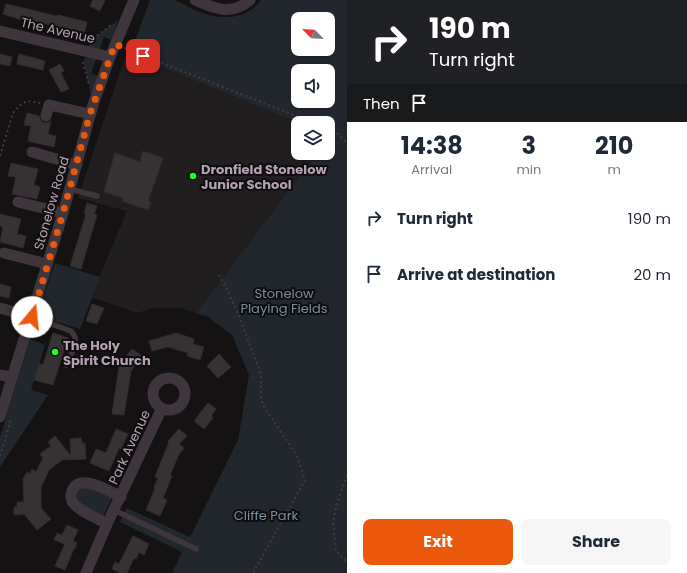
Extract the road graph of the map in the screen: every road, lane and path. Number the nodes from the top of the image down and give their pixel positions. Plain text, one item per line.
1 (134, 0) edge
2 (195, 0) edge
3 (250, 0) edge
4 (127, 15) junction
5 (0, 31) edge
6 (115, 44) junction
7 (80, 49) junction
8 (110, 57) junction
9 (49, 104) junction
10 (91, 110) junction
11 (46, 116) dead end
12 (296, 116) edge
13 (335, 132) edge
14 (347, 143) edge
15 (32, 153) dead end
16 (0, 156) edge
17 (77, 165) junction
18 (70, 189) junction
19 (97, 196) dead end
20 (18, 204) dead end
21 (63, 213) junction
22 (4, 254) dead end
23 (48, 264) junction
24 (219, 275) dead end
25 (0, 308) edge
26 (32, 317) junction
27 (66, 365) dead end
28 (0, 375) edge
29 (12, 377) junction
30 (162, 408) dead end
31 (0, 417) edge
32 (347, 476) edge
33 (120, 497) junction
34 (114, 510) junction
35 (107, 524) junction
36 (196, 549) dead end
37 (347, 562) edge
38 (86, 573) edge
39 (253, 573) edge

1 - 4 street, Stonelow Road
2 - 3 street
4 - 6 street, Stonelow Road
4 - 7 path
5 - 7 street, The Avenue
6 - 8 street, Stonelow Road
6 - 12 path
7 - 8 street, The Avenue
7 - 10 path
8 - 10 street, Stonelow Road
9 - 10 street
9 - 11 street
9 - 16 path
10 - 17 street, Stonelow Road
13 - 14 path
15 - 17 street
17 - 18 street, Stonelow Road
18 - 19 lane
18 - 21 street, Stonelow Road
20 - 21 street
21 - 23 street, Stonelow Road
22 - 23 street
23 - 26 street, Stonelow Road
24 - 39 path
25 - 26 street
26 - 27 lane
26 - 29 street, Stonelow Road
28 - 29 street
29 - 31 street, Stonelow Road
30 - 33 street, Park Avenue
32 - 37 path
33 - 34 street, Park Avenue
33 - 35 street, Park Avenue
34 - 35 street, Park Avenue
34 - 36 lane
35 - 38 street, Park Avenue

